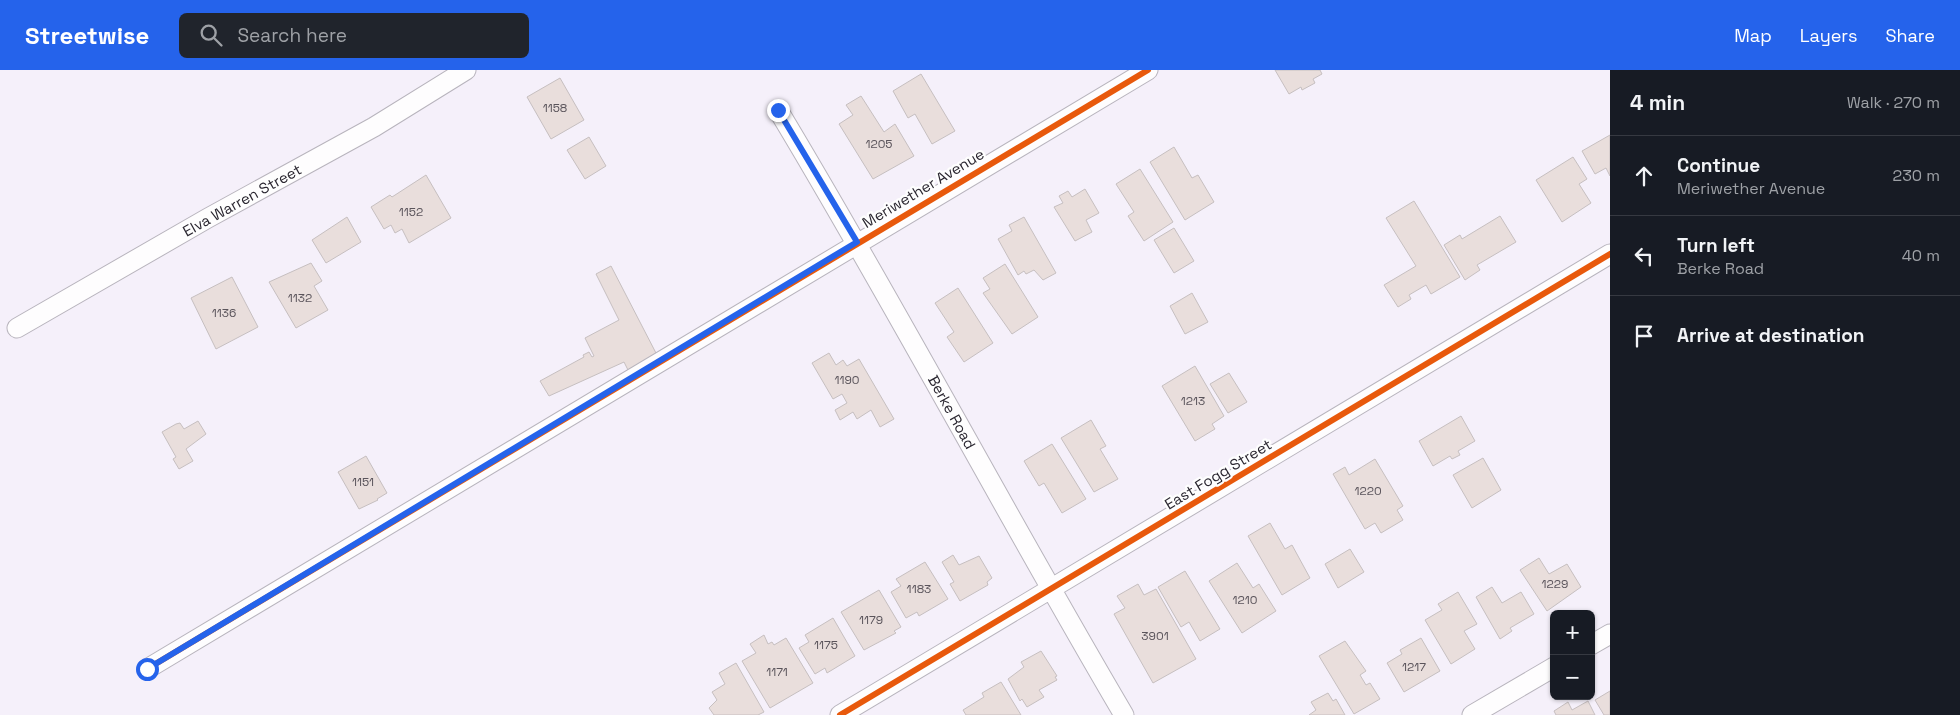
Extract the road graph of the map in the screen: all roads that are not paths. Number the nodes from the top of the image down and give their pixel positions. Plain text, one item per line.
1 (466, 70) edge
2 (1148, 70) edge
3 (778, 110) dead end
4 (857, 242) junction
5 (1610, 254) edge
6 (17, 328) dead end
7 (1050, 589) junction
8 (1610, 634) edge
9 (1595, 643) edge
10 (147, 669) dead end
11 (1550, 669) edge
12 (840, 715) edge
13 (1124, 715) edge
14 (1472, 715) edge

1 - 6 street, Elva Warren Street
2 - 4 street, Meriwether Avenue
3 - 4 street, Berke Road
4 - 7 street, Berke Road
4 - 10 street, Meriwether Avenue
5 - 7 street, East Fogg Street
7 - 12 street, East Fogg Street
7 - 13 street, Berke Road
8 - 9 street
11 - 14 street

